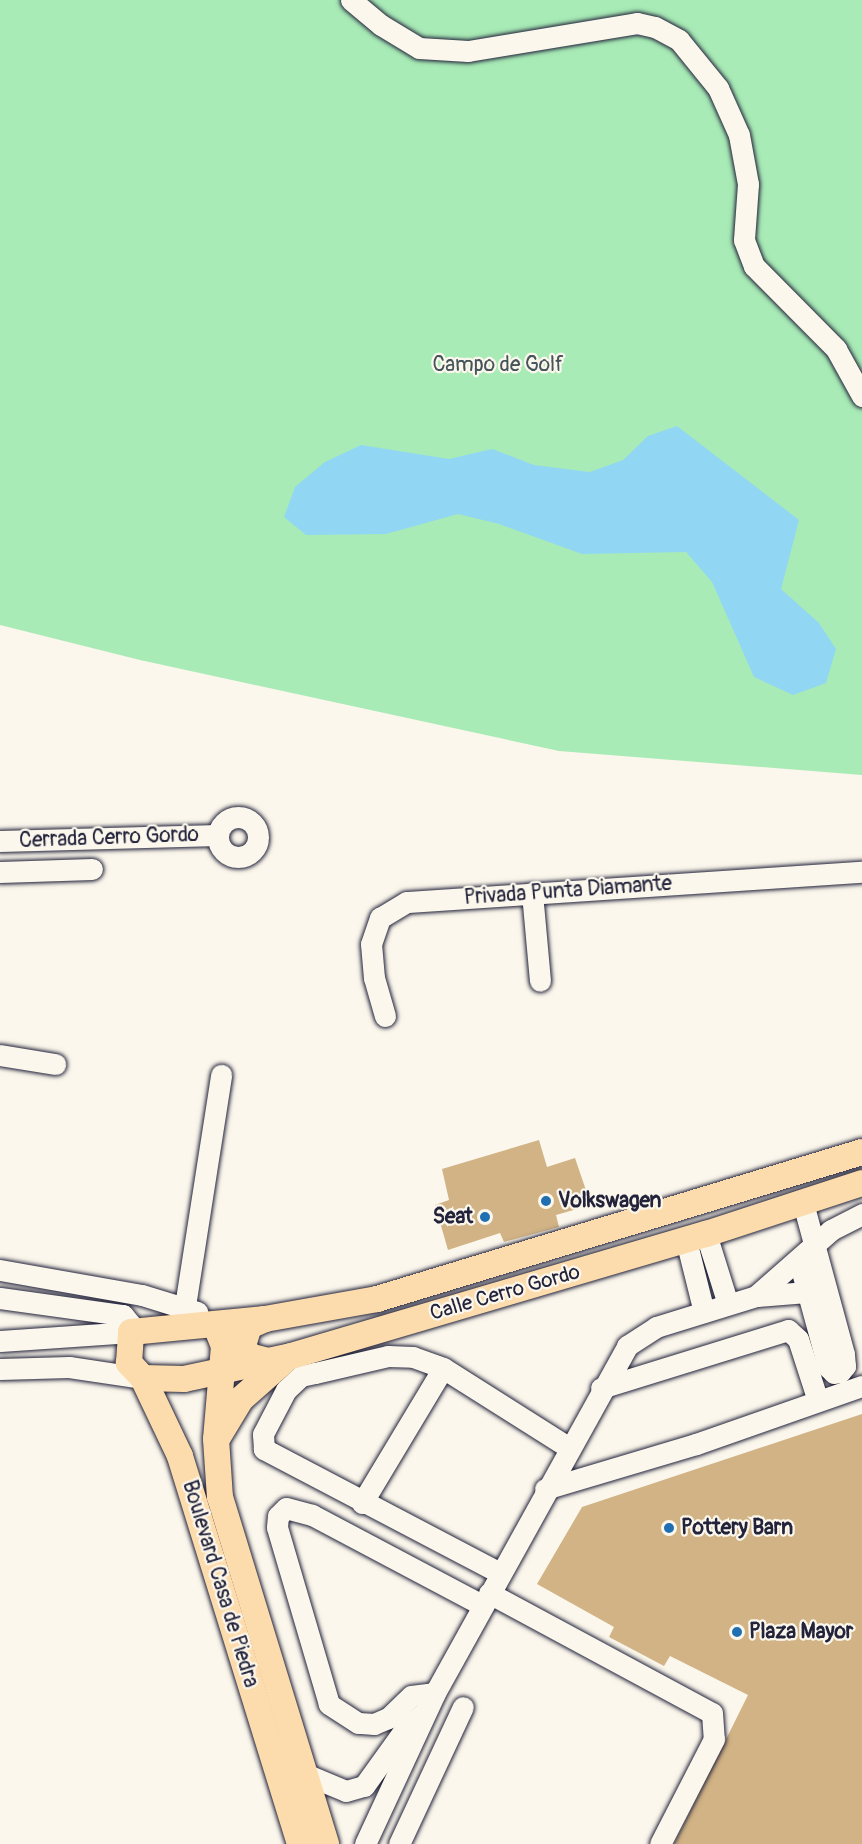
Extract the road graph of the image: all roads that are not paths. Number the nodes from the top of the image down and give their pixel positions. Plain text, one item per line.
1 (351, 0) edge
2 (862, 396) edge
3 (218, 835) dead end
4 (0, 841) edge
5 (92, 869) dead end
6 (0, 872) edge
7 (862, 872) edge
8 (532, 893) junction
9 (540, 981) dead end
10 (385, 1016) dead end
11 (0, 1055) edge
12 (55, 1064) dead end
13 (221, 1075) dead end
14 (862, 1152) edge
15 (862, 1183) edge
16 (803, 1203) junction
17 (862, 1214) edge
18 (696, 1237) junction
19 (806, 1253) junction
20 (0, 1270) edge
21 (807, 1292) junction
22 (142, 1294) junction
23 (756, 1296) junction
24 (0, 1298) edge
25 (728, 1304) junction
26 (185, 1306) junction
27 (704, 1312) junction
28 (265, 1319) junction
29 (215, 1324) junction
30 (130, 1326) junction
31 (0, 1341) edge
32 (280, 1358) junction
33 (443, 1368) junction
34 (0, 1369) edge
35 (222, 1371) junction
36 (142, 1378) junction
37 (862, 1386) edge
38 (601, 1388) junction
39 (818, 1401) junction
40 (216, 1439) junction
41 (568, 1448) junction
42 (545, 1490) junction
43 (362, 1503) junction
44 (500, 1573) junction
45 (485, 1599) junction
46 (431, 1702) junction
47 (463, 1707) dead end
48 (305, 1774) junction
49 (300, 1844) edge
50 (326, 1844) edge
51 (365, 1844) edge
52 (399, 1844) edge
53 (660, 1844) edge

1 - 2 street
3 - 4 street, Cerrada Cerro Gordo
5 - 6 street
7 - 8 street, Privada Punta Diamante
8 - 9 street
8 - 10 street, Privada Punta Diamante
11 - 12 street
13 - 26 street
14 - 28 main road, Calle Cerro Gordo
15 - 16 main road, Calle Cerro Gordo
16 - 18 main road, Calle Cerro Gordo
16 - 19 street
17 - 19 street
18 - 25 street
18 - 27 street
18 - 32 main road, Calle Cerro Gordo
19 - 21 street
19 - 21 street
19 - 23 street
20 - 22 street
21 - 23 street
22 - 26 street
22 - 30 street
23 - 25 street
24 - 30 street
25 - 27 street
26 - 29 street
27 - 38 street
28 - 29 main road, Calle Cerro Gordo
28 - 32 main road
29 - 30 main road, Calle Cerro Gordo
29 - 35 main road, Boulevard Casa de Piedra
30 - 31 street
30 - 36 main road, Boulevard Casa de Piedra
32 - 35 main road, Calle Cerro Gordo
32 - 40 main road
33 - 41 street
33 - 43 street
33 - 43 street
34 - 36 street
35 - 36 main road, Calle Cerro Gordo
35 - 40 main road, Boulevard Casa de Piedra
36 - 49 main road, Boulevard Casa de Piedra
37 - 39 street
38 - 39 street
38 - 41 street
39 - 42 street
40 - 48 main road, Boulevard Casa de Piedra
41 - 42 street
42 - 44 street
43 - 44 street
44 - 45 street
45 - 46 street
45 - 46 street
45 - 53 street
46 - 48 street
46 - 51 street
47 - 52 street
48 - 50 main road, Boulevard Casa de Piedra

